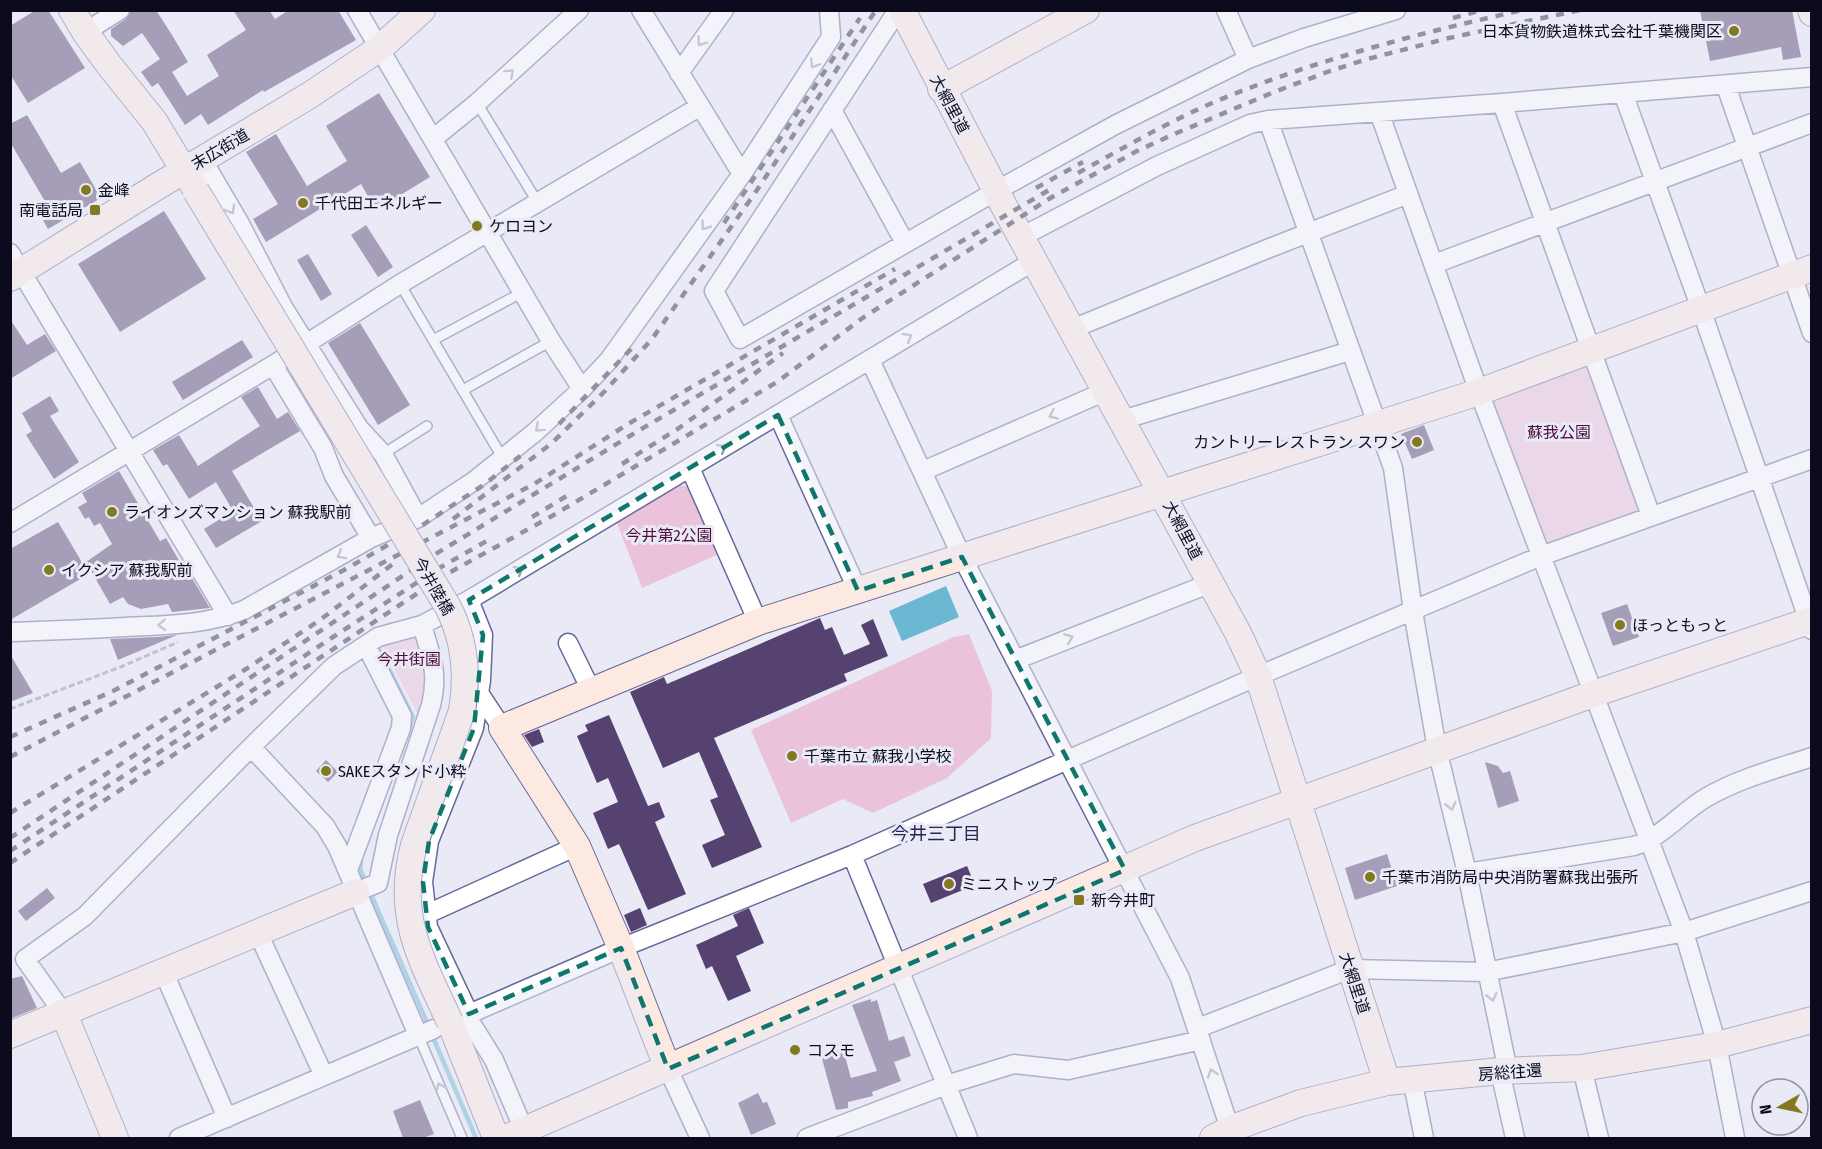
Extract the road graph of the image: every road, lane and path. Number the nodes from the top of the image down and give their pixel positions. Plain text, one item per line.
1 (72, 10) edge
2 (120, 10) edge
3 (357, 10) edge
4 (422, 10) edge
5 (579, 10) edge
6 (641, 10) edge
7 (724, 10) edge
8 (830, 10) edge
9 (900, 10) edge
10 (1086, 10) edge
11 (1226, 10) edge
12 (1396, 10) edge
13 (85, 32) junction
14 (380, 48) junction
15 (1248, 59) junction
16 (679, 74) junction
17 (1812, 77) edge
18 (1726, 86) junction
19 (941, 89) junction
20 (1623, 93) junction
21 (477, 103) junction
22 (1502, 103) junction
23 (699, 107) junction
24 (832, 110) junction
25 (1379, 112) junction
26 (1268, 120) junction
27 (1812, 123) edge
28 (434, 138) junction
29 (1747, 147) junction
30 (194, 174) junction
31 (742, 174) junction
32 (1655, 182) junction
33 (996, 191) junction
34 (1408, 194) junction
35 (538, 203) junction
36 (1545, 223) junction
37 (489, 232) junction
38 (1308, 232) junction
39 (1021, 237) junction
40 (905, 243) junction
41 (1034, 261) junction
42 (1434, 264) junction
43 (14, 267) edge
44 (1801, 272) edge
45 (400, 284) junction
46 (524, 292) junction
47 (1701, 309) junction
48 (1072, 329) junction
49 (1812, 333) edge
50 (433, 340) junction
51 (551, 341) junction
52 (305, 344) junction
53 (1590, 350) junction
54 (1350, 351) junction
55 (870, 360) junction
56 (273, 366) junction
57 (582, 389) junction
58 (463, 390) junction
59 (1106, 391) junction
60 (1479, 392) junction
61 (778, 415) junction
62 (1122, 420) junction
63 (1378, 425) junction
64 (427, 426) dead end
65 (376, 451) junction
66 (131, 452) junction
67 (502, 457) junction
68 (1812, 459) edge
69 (690, 468) junction
70 (923, 471) junction
71 (1759, 478) junction
72 (1163, 493) junction
73 (1651, 516) junction
74 (418, 518) junction
75 (10, 523) edge
76 (371, 538) junction
77 (1541, 556) junction
78 (962, 557) junction
79 (1211, 583) junction
80 (858, 591) junction
81 (469, 600) junction
82 (1413, 610) junction
83 (228, 616) junction
84 (758, 622) junction
85 (1811, 623) edge
86 (182, 624) junction
87 (422, 626) junction
88 (10, 632) edge
89 (568, 643) dead end
90 (366, 645) junction
91 (1015, 660) junction
92 (1258, 676) junction
93 (591, 690) junction
94 (479, 693) junction
95 (1593, 694) junction
96 (10, 709) edge
97 (502, 728) junction
98 (397, 740) junction
99 (251, 747) junction
100 (418, 749) junction
101 (1437, 749) junction
102 (1812, 757) edge
103 (1066, 760) junction
104 (1297, 802) junction
105 (372, 810) junction
106 (388, 835) junction
107 (1648, 842) junction
108 (577, 846) junction
109 (852, 855) junction
110 (1125, 870) junction
111 (1467, 873) junction
112 (361, 882) junction
113 (1812, 891) edge
114 (425, 915) junction
115 (1684, 932) junction
116 (258, 933) junction
117 (621, 948) junction
118 (899, 967) junction
119 (1350, 969) junction
120 (1486, 972) junction
121 (164, 973) junction
122 (64, 1014) junction
123 (1812, 1020) edge
124 (439, 1027) junction
125 (1199, 1034) junction
126 (10, 1035) edge
127 (1717, 1045) junction
128 (1582, 1068) junction
129 (668, 1069) junction
130 (1504, 1071) junction
131 (324, 1076) junction
132 (1412, 1079) junction
133 (1387, 1082) junction
134 (946, 1085) junction
135 (227, 1118) junction
136 (515, 1134) edge
137 (1219, 1136) edge
138 (115, 1138) edge
139 (179, 1138) edge
140 (462, 1138) edge
141 (496, 1138) edge
142 (700, 1138) edge
143 (807, 1138) edge
144 (968, 1138) edge
145 (1424, 1138) edge
146 (1515, 1138) edge
147 (1599, 1138) edge
148 (1735, 1138) edge

1 - 13 street, 今井陸橋
2 - 13 street
3 - 14 street
4 - 14 street, 末広街道
21 -> 5 street
6 - 16 street
7 -> 16 street
8 -> 31 street
9 - 19 street, 大網里道
9 - 24 street
10 - 19 street
11 - 15 street
12 - 15 street
13 - 30 street, 今井陸橋
14 - 28 street
14 - 30 street, 末広街道
15 - 33 street
16 - 23 street
17 - 18 street
18 - 20 street
18 - 29 street
19 - 33 street, 大網里道
20 - 22 street
20 - 32 street
21 - 28 street
21 - 35 lane
22 - 25 street
22 - 36 street
23 - 31 street
23 - 35 street
24 - 40 street
24 - 40 street
25 - 26 street
25 - 34 street
26 - 38 street
26 - 39 street
27 - 29 street
28 - 37 street
29 - 32 street
29 - 44 street
30 - 43 street, 末広街道
30 -> 52 street
30 - 124 street, 今井陸橋, bridge
31 -> 57 street
32 - 36 street
32 - 47 street
33 - 39 street, 大網里道
33 - 40 street
34 - 38 street
34 - 42 street
35 - 37 street
36 - 42 street
36 - 53 street
37 - 45 street
37 - 46 street
38 - 48 street
38 - 54 street
39 - 41 street, 大網里道
41 - 48 street, 大網里道
55 -> 41 street
42 - 60 street
43 - 66 street
44 - 47 street
44 - 49 street
45 - 50 lane
45 - 52 street
46 - 50 lane
46 - 51 street
47 - 53 street
47 - 71 street
48 - 59 street, 大網里道
50 - 58 lane
51 - 57 street
51 - 58 lane
52 - 56 street
52 - 65 street
53 - 60 street
53 - 73 street
54 - 62 street
54 - 63 street
55 - 61 street
55 - 70 street
56 - 66 street
56 - 76 street
57 -> 67 street
58 - 67 lane
59 - 62 street, 大網里道
59 -> 70 street
60 - 63 street
60 - 77 street
69 -> 61 street
61 - 80 street
62 - 72 street, 大網里道
63 - 72 street
63 - 82 street
64 - 65 lane
65 - 74 street
66 - 75 street
66 - 83 street
67 - 74 street
68 - 71 street
81 -> 69 street
69 - 84 street
70 - 78 street
71 - 73 street
71 - 85 street
72 - 78 street
72 - 79 street, 大網里道
73 - 77 street
74 - 76 street
76 -> 83 street
77 - 82 street
77 - 95 street
78 - 80 street
78 - 91 street
91 -> 79 street
79 - 92 street, 大網里道
80 - 84 street
81 - 87 street
81 - 94 street
82 - 92 street
82 - 101 street
83 - 86 street
84 - 93 street
85 - 95 street
86 -> 88 street
86 - 96 path
87 - 90 street
87 - 100 street
89 - 93 street
90 - 98 street
90 - 99 street
91 - 103 street
92 - 103 street
92 - 104 street, 大網里道
93 - 97 street
94 - 97 street
94 - 114 street
95 - 101 street
95 - 107 street
97 - 108 street
98 - 100 street
98 - 105 street
99 - 112 street
99 - 122 street
100 - 106 street
101 - 104 street
101 -> 111 street
102 - 107 street
103 - 109 street
103 - 110 street
104 - 110 street
104 - 119 street, 大網里道
105 - 106 street
105 - 112 street
106 - 112 street
107 - 111 street
107 - 115 street
108 - 114 street
108 - 117 street
109 - 117 street
109 - 118 street
110 - 118 street
110 - 125 street
111 - 120 street
112 - 116 street
112 - 124 street
113 - 115 street
114 - 124 street
115 - 120 street
115 - 127 street
116 - 121 street
116 - 131 street
117 - 124 street
117 - 129 street
118 - 129 street
118 - 134 street
119 - 120 street
119 - 125 street
119 - 133 street, 大網里道
120 -> 130 street
121 - 122 street
121 - 135 street
122 - 126 street
122 - 138 street
123 - 127 street, 房総往還
124 - 131 street
124 - 136 street
140 -> 124 lane
124 - 141 street, 今井陸橋
125 - 134 street
137 -> 125 street
127 - 128 street, 房総往還
127 - 148 street
128 - 130 street, 房総往還
128 - 147 street
129 - 136 street
129 - 142 street
130 - 132 street, 房総往還
130 - 146 street
131 - 135 street
132 - 133 street, 房総往還
132 - 145 street
133 - 137 street, 房総往還
134 - 143 street
134 - 144 street
135 - 139 street

